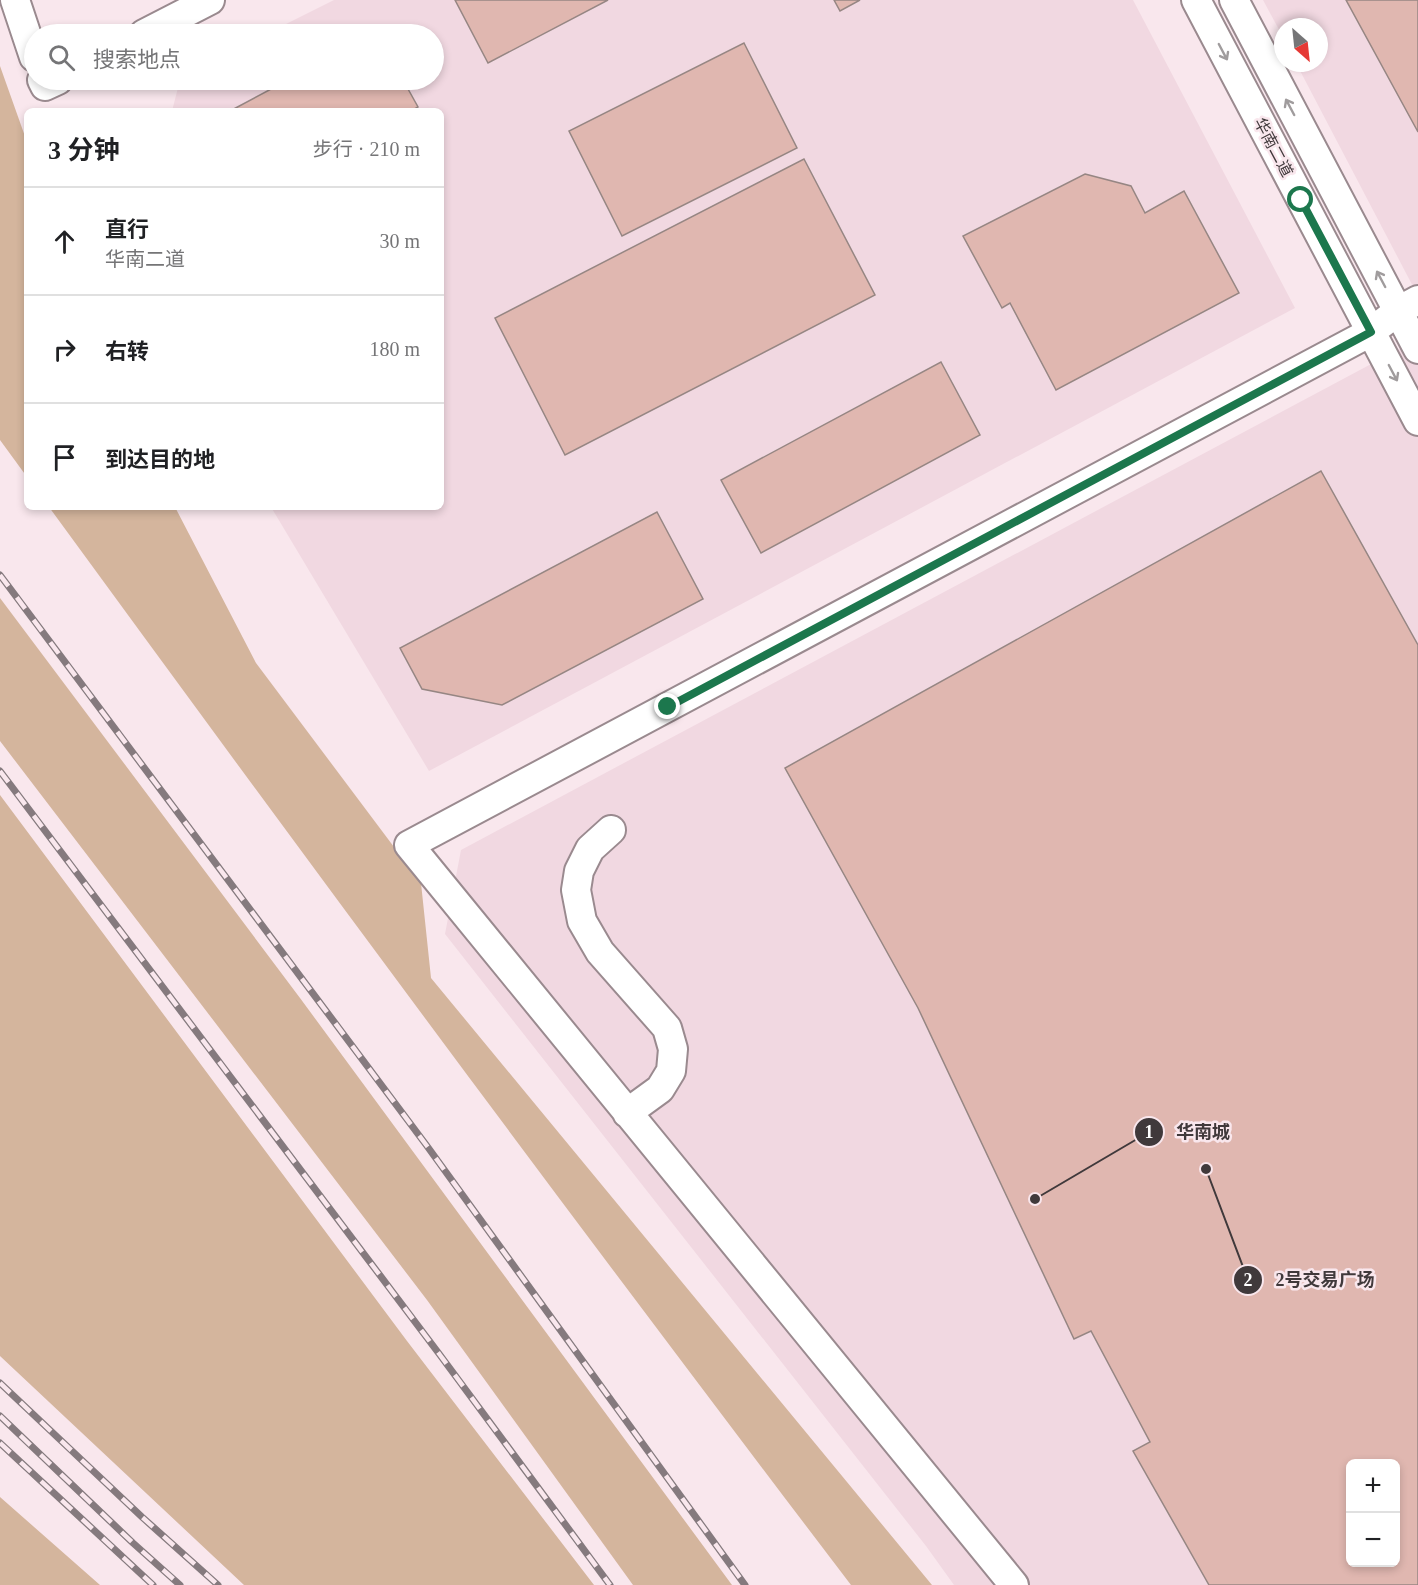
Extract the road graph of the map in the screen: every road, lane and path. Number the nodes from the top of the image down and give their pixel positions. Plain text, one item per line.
1 (15, 0) edge
2 (210, 0) edge
3 (1196, 0) edge
4 (1234, 0) edge
5 (163, 24) edge
6 (24, 27) edge
7 (1408, 306) edge
8 (1371, 332) junction
9 (1418, 350) edge
10 (1418, 421) edge
11 (611, 830) dead end
12 (627, 1113) junction
13 (1014, 1585) edge

1 - 6 street
2 - 5 street
3 -> 8 street, 华南二道
7 -> 4 street, 华南二道
7 - 8 street
7 - 9 street, 华南二道
8 -> 10 street, 华南二道
8 - 12 street
11 - 12 street
12 - 13 street

